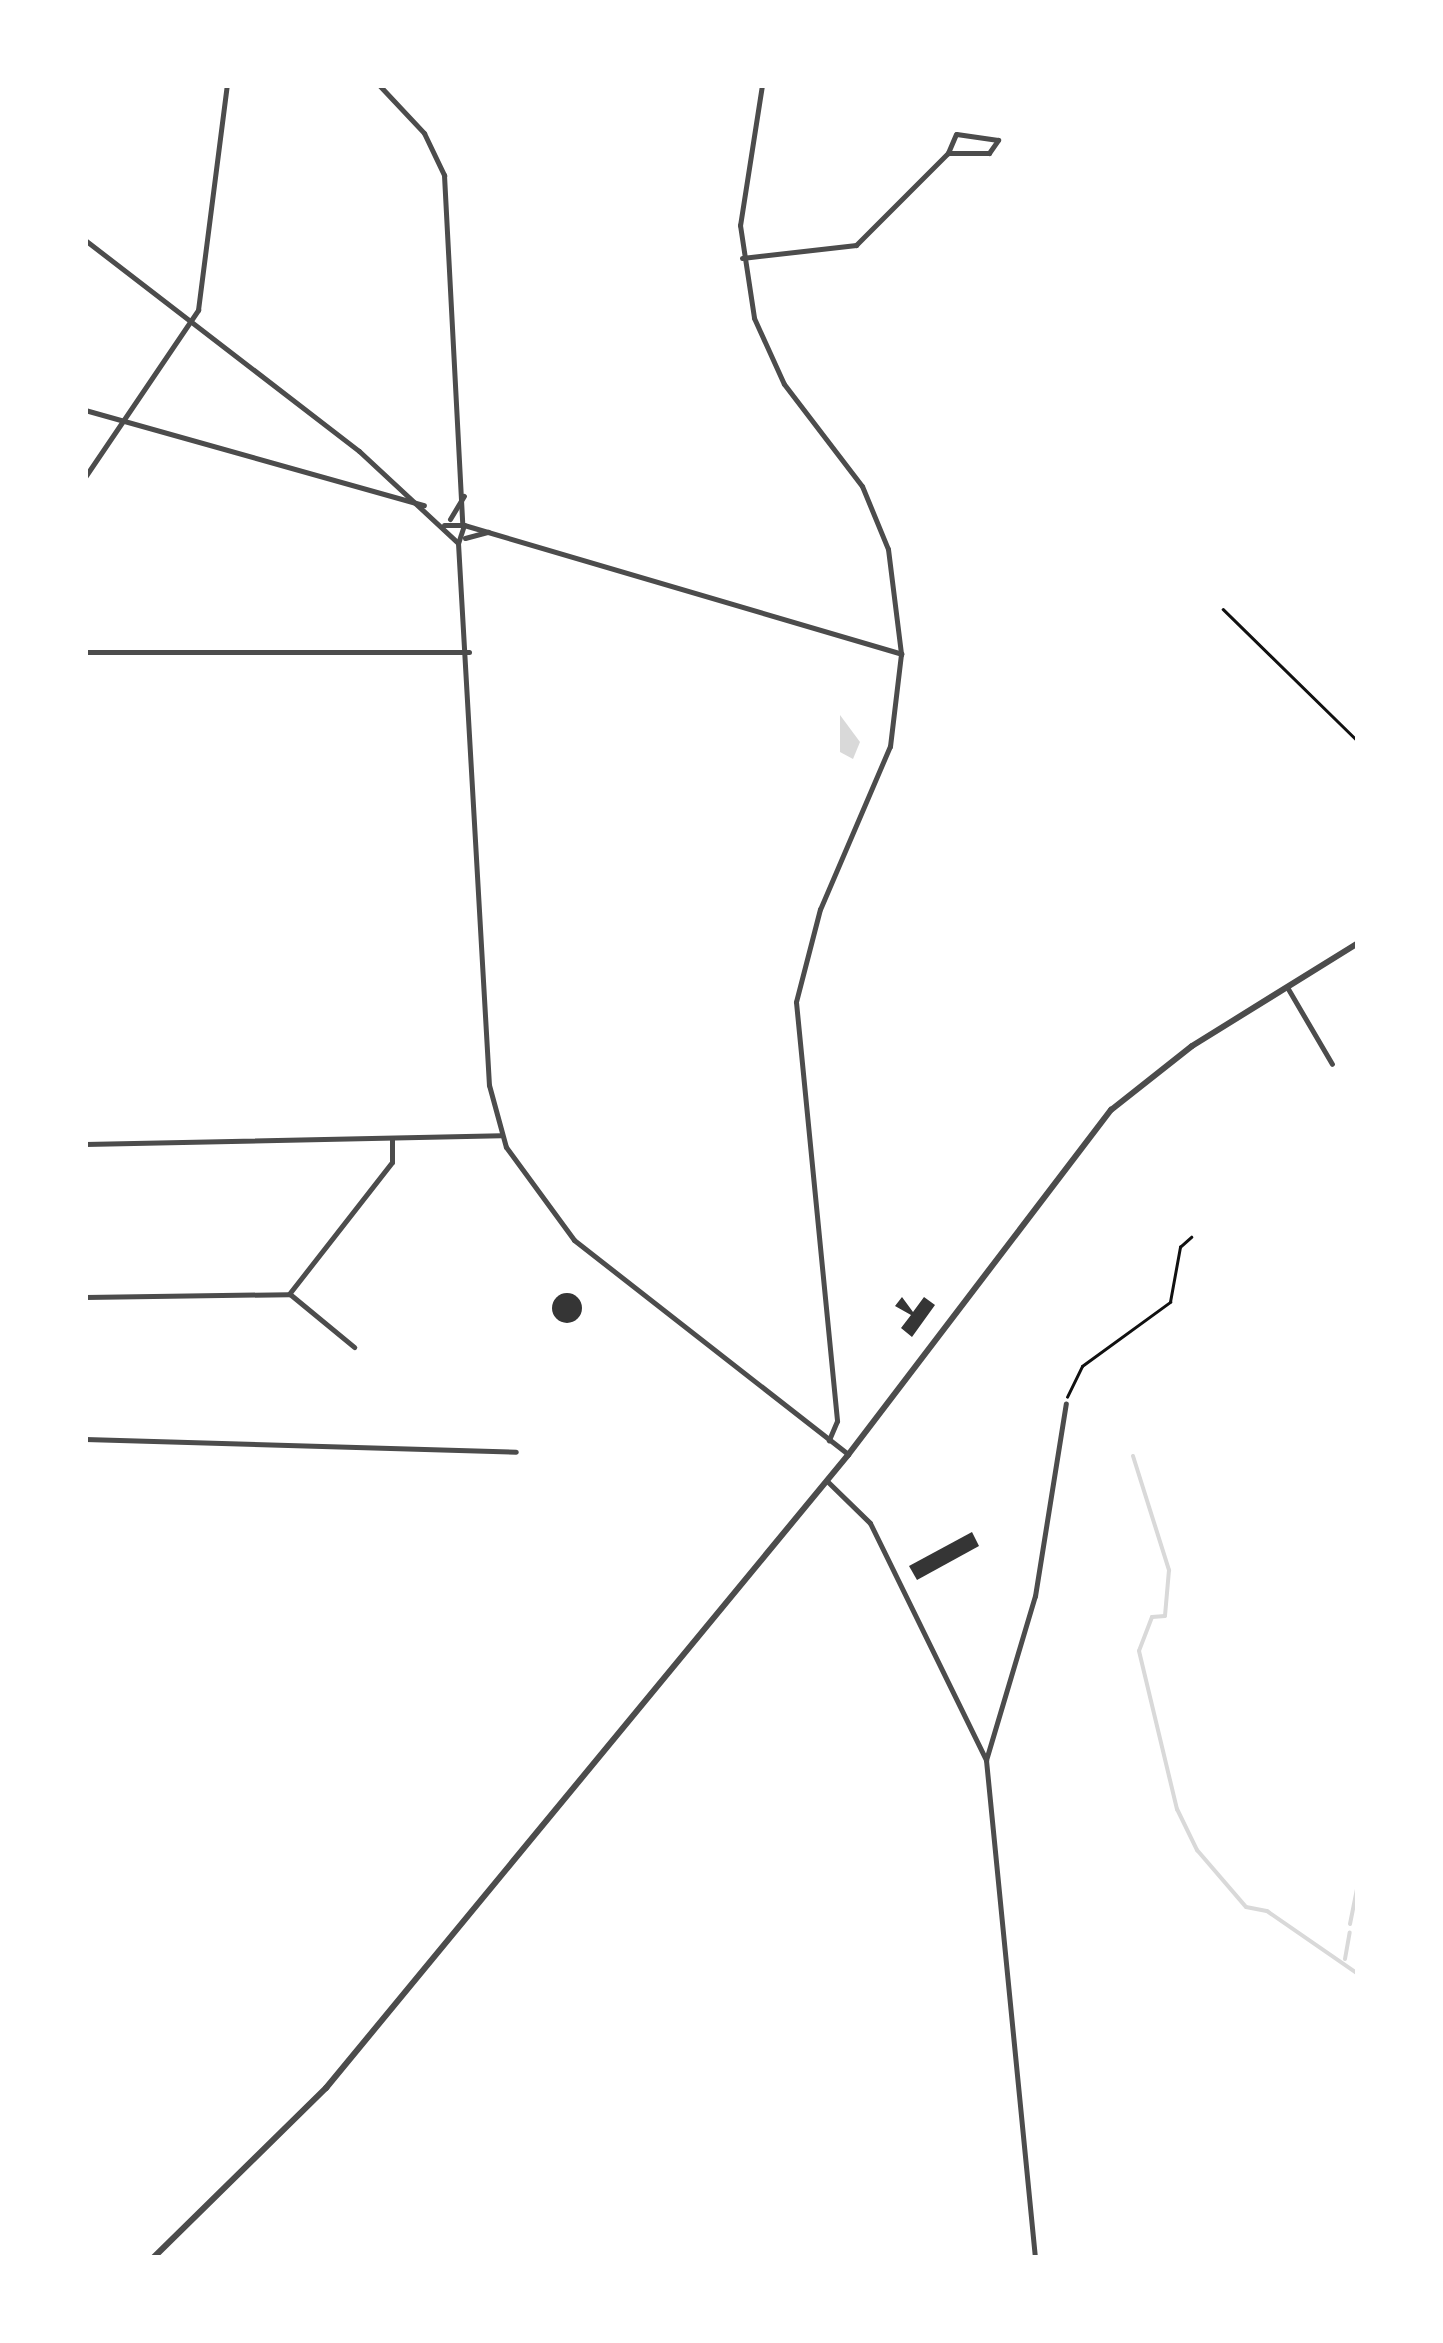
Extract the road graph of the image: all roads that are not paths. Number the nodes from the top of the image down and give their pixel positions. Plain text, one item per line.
1 (227, 85) edge
2 (380, 85) edge
3 (762, 85) edge
4 (948, 153) junction
5 (85, 240) edge
6 (742, 258) junction
7 (192, 322) junction
8 (85, 410) edge
9 (123, 420) junction
10 (85, 477) edge
11 (464, 496) junction
12 (424, 505) junction
13 (447, 523) junction
14 (463, 524) junction
15 (491, 532) junction
16 (464, 538) junction
17 (458, 543) junction
18 (85, 652) edge
19 (470, 652) junction
20 (901, 654) junction
21 (1358, 942) edge
22 (1287, 987) junction
23 (1332, 1064) dead end
24 (501, 1134) junction
25 (392, 1139) junction
26 (85, 1144) edge
27 (290, 1294) junction
28 (85, 1297) edge
29 (354, 1346) dead end
30 (1066, 1403) road end
31 (85, 1439) edge
32 (829, 1440) junction
33 (516, 1452) dead end
34 (848, 1454) junction
35 (827, 1481) junction
36 (986, 1760) junction
37 (152, 2258) edge
38 (1035, 2258) edge

1 - 7 street
2 - 11 street
3 - 6 street
4 - 4 street
4 - 6 street
5 - 7 street
6 - 20 street
7 - 9 street
7 - 12 street
8 - 9 street
9 - 10 street
9 - 12 street
11 - 13 street
11 - 14 street
12 - 13 street
13 - 14 street
13 - 17 street
14 - 15 street
14 - 16 street
15 - 16 street
15 - 20 street
16 - 17 street
17 - 19 street
18 - 19 street
19 - 24 street
20 - 32 street
21 - 22 street
22 - 23 street
22 - 34 street
24 - 25 street
24 - 32 street
25 - 26 street
25 - 27 street
27 - 28 street
27 - 29 street
30 - 36 street
31 - 33 street
32 - 34 street
34 - 35 street
35 - 36 street
35 - 37 street
36 - 38 street

